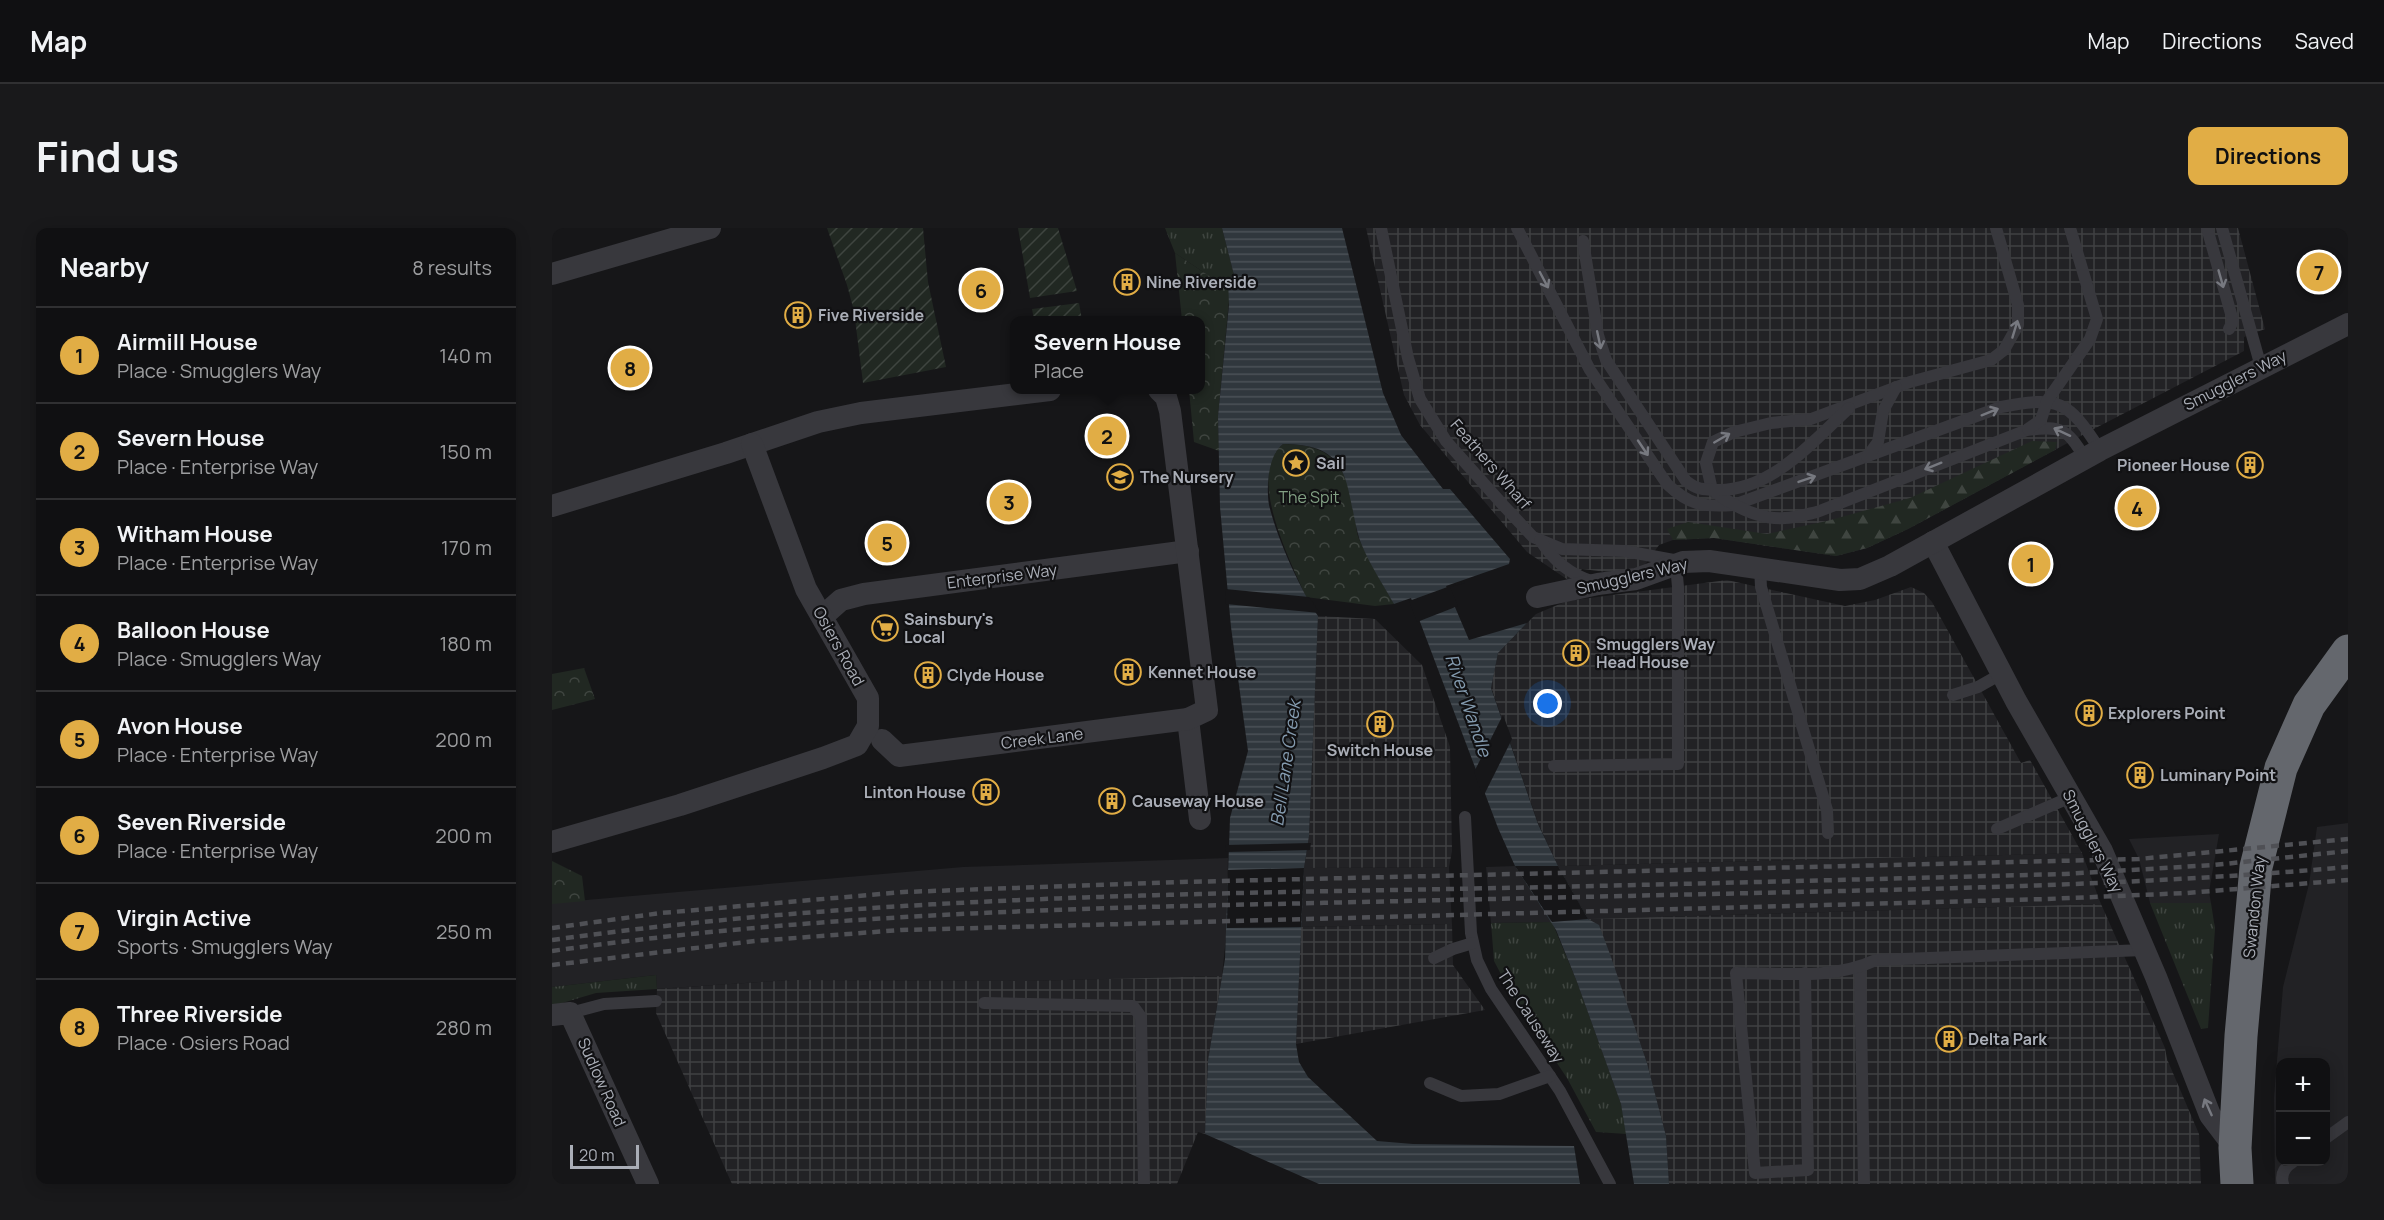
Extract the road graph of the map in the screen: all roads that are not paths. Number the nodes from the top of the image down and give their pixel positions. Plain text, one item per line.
1 (710, 228) edge
2 (1381, 228) edge
3 (1517, 228) edge
4 (1996, 228) edge
5 (2070, 228) edge
6 (2207, 228) edge
7 (2222, 228) edge
8 (1583, 241) dead end
9 (552, 274) edge
10 (2348, 324) edge
11 (2229, 329) dead end
12 (2261, 366) junction
13 (1896, 387) junction
14 (1017, 394) edge
15 (1163, 394) edge
16 (2047, 401) junction
17 (1853, 404) junction
18 (2027, 430) junction
19 (752, 444) junction
20 (2092, 454) junction
21 (1866, 458) junction
22 (1712, 490) junction
23 (1734, 504) junction
24 (552, 506) edge
25 (1540, 540) junction
26 (1933, 542) junction
27 (1188, 551) junction
28 (1680, 563) junction
29 (1760, 567) junction
30 (1598, 584) junction
31 (1537, 597) dead end
32 (822, 616) junction
33 (2348, 651) edge
34 (2001, 674) junction
35 (1953, 695) dead end
36 (1197, 715) junction
37 (882, 740) dead end
38 (1554, 766) dead end
39 (2071, 797) junction
40 (1465, 816) dead end
41 (1200, 819) dead end
42 (1997, 829) dead end
43 (1828, 833) dead end
44 (552, 842) edge
45 (1473, 943) junction
46 (2144, 950) junction
47 (1434, 958) dead end
48 (1860, 967) junction
49 (1805, 973) junction
50 (656, 1001) dead end
51 (984, 1003) dead end
52 (561, 1014) edge
53 (1550, 1076) junction
54 (1430, 1083) dead end
55 (2347, 1125) edge
56 (2330, 1135) edge
57 (2235, 1148) junction
58 (2286, 1166) edge
59 (648, 1184) edge
60 (1144, 1184) edge
61 (1610, 1184) edge
62 (1864, 1184) edge
63 (2237, 1184) edge
64 (2283, 1184) edge

1 - 9 street
2 - 25 lane, Feathers Wharf
3 -> 23 lane
13 -> 4 lane
5 - 16 lane
6 -> 11 lane
7 - 12 lane
8 -> 22 lane
10 - 12 street, Smugglers Way
12 - 20 street, Smugglers Way
13 - 17 lane
13 - 21 lane
14 - 19 street
15 - 27 street
16 - 18 lane
16 - 20 lane
21 -> 16 lane
17 - 22 lane
22 -> 17 lane
20 -> 18 lane
18 -> 23 lane
19 - 24 street
19 - 32 street, Osiers Road
20 - 26 street, Smugglers Way
23 -> 21 lane
22 - 23 lane
25 - 28 lane, Feathers Wharf
25 - 30 lane
26 - 29 street, Smugglers Way
26 - 34 street, Smugglers Way
27 - 32 street, Enterprise Way
27 - 36 street
28 - 29 street, Smugglers Way
28 - 30 street, Smugglers Way
28 - 38 lane
29 - 43 lane
30 - 31 street, Smugglers Way
32 - 44 street, Osiers Road
33 - 57 highway, Swandon Way
34 - 35 lane
34 - 39 street, Smugglers Way
36 - 37 street, Creek Lane
36 - 41 street
39 - 42 lane
39 - 46 street, Smugglers Way
40 - 45 lane, The Causeway
45 - 47 lane
45 - 53 lane, The Causeway
46 - 48 lane
57 -> 46 street, Smugglers Way
48 - 49 lane
48 - 62 lane
49 - 49 lane
50 - 52 lane
51 - 60 lane
52 - 59 street, Sudlow Road
53 - 54 lane
53 - 61 lane, The Causeway
55 - 56 lane
57 - 63 highway, Swandon Way
58 - 64 lane

